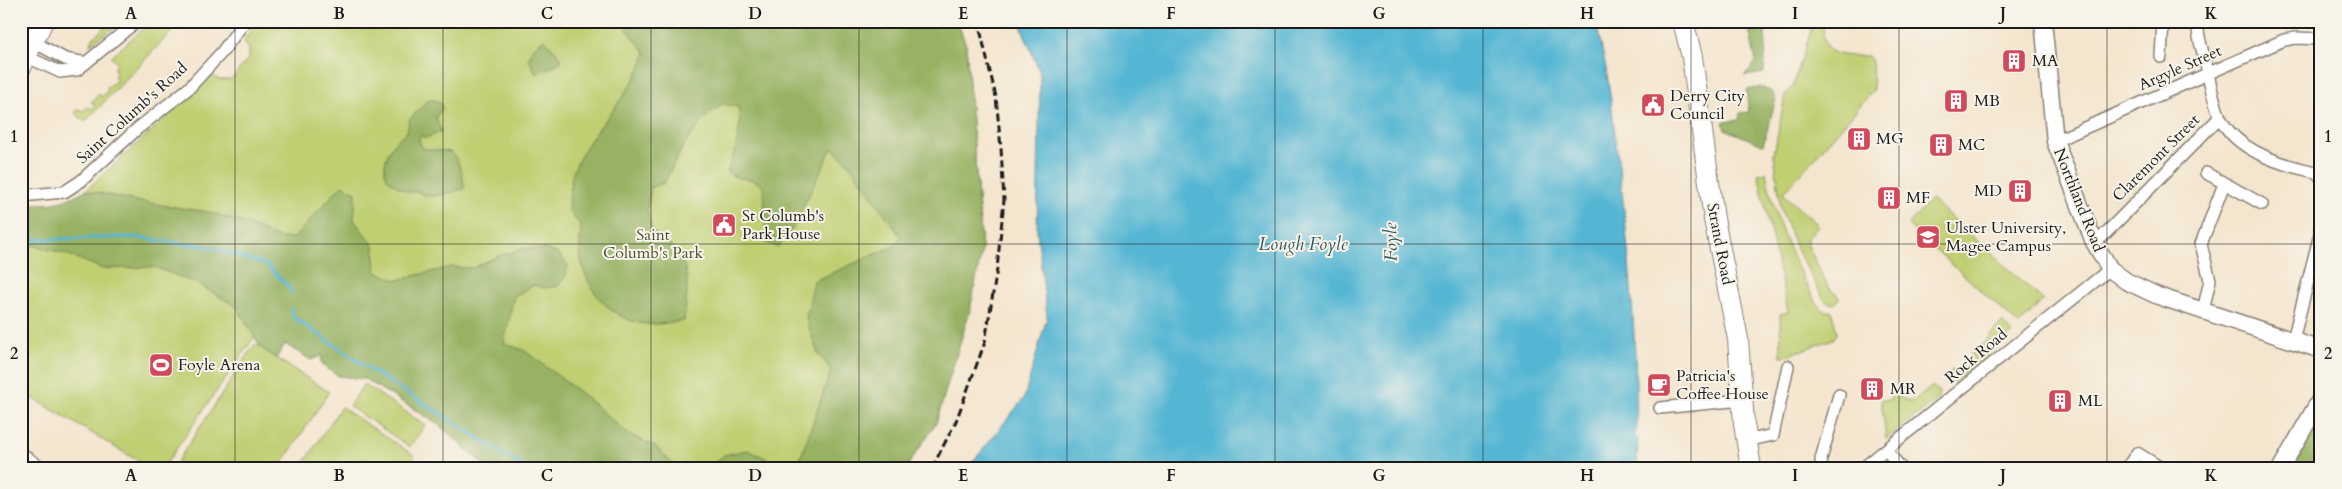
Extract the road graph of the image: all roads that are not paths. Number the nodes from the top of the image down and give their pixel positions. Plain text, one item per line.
1 (43, 21) edge
2 (137, 21) edge
3 (245, 21) edge
4 (1683, 21) edge
5 (2043, 21) edge
6 (2163, 21) edge
7 (2196, 21) edge
8 (2321, 39) edge
9 (25, 41) edge
10 (2161, 57) dead end
11 (86, 63) junction
12 (2208, 73) junction
13 (2220, 117) junction
14 (2055, 141) junction
15 (2206, 173) dead end
16 (2321, 177) edge
17 (2224, 184) junction
18 (21, 196) edge
19 (2262, 204) dead end
20 (2321, 230) edge
21 (2094, 242) junction
22 (2110, 269) junction
23 (2203, 311) junction
24 (2293, 340) junction
25 (2321, 350) edge
26 (1788, 366) dead end
27 (1839, 395) dead end
28 (2321, 398) edge
29 (1742, 400) junction
30 (1660, 408) dead end
31 (1746, 441) junction
32 (1886, 450) junction
33 (21, 453) edge
34 (41, 468) edge
35 (1751, 468) edge
36 (1822, 468) edge
37 (1863, 468) edge
38 (1900, 468) edge
39 (2127, 468) edge
40 (2161, 468) edge
41 (2281, 468) edge

1 - 9 highway
2 - 11 street
3 - 18 street, Saint Columb's Road
4 - 29 highway, Strand Road
5 - 14 main road, Northland Road
6 - 10 street
7 - 12 street
8 - 12 street, Argyle Street
9 - 11 street
9 - 11 street
12 - 13 street
12 - 14 street, Argyle Street
13 - 16 street
13 - 21 street, Claremont Street
14 - 21 main road, Northland Road
15 - 17 street
17 - 19 street
17 - 23 street
20 - 24 street
21 - 22 main road, Northland Road
22 - 23 main road, Northland Road
22 - 32 street, Rock Road
23 - 24 main road, Northland Road
24 - 25 main road, Northland Road
26 - 31 street
27 - 36 street
28 - 41 main road
29 - 30 street
29 - 31 highway, Strand Road
31 - 35 highway, Strand Road
32 - 37 street, Rock Road
32 - 38 street
33 - 34 street
39 - 40 street

